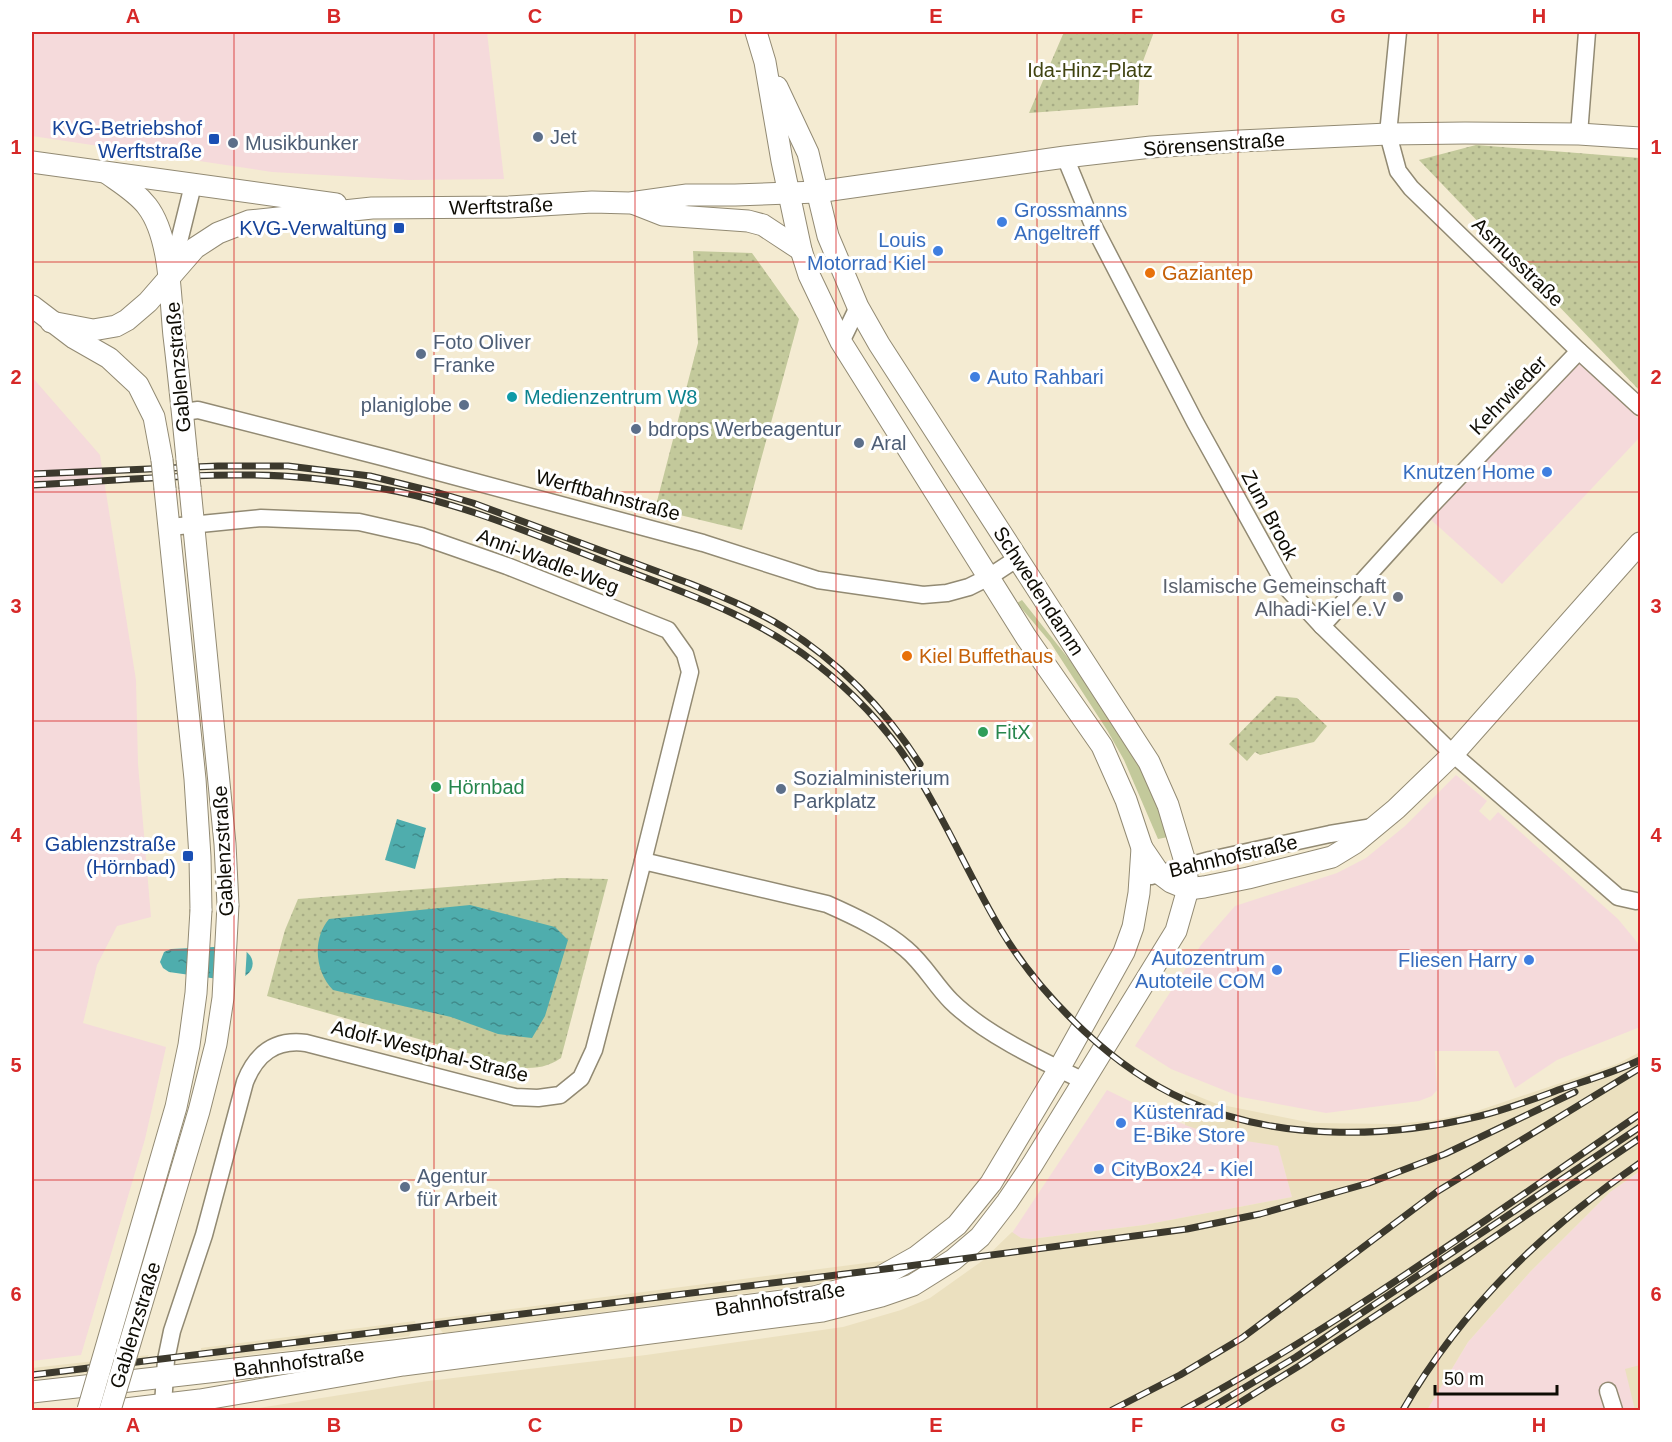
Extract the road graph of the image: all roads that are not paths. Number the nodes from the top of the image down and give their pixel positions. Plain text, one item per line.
1 (756, 32) edge
2 (1398, 32) edge
3 (1587, 32) edge
4 (765, 62) junction
5 (1388, 134) junction
6 (1579, 134) junction
7 (1641, 138) edge
8 (1065, 157) junction
9 (32, 162) edge
10 (105, 172) junction
11 (193, 185) junction
12 (817, 192) junction
13 (790, 198) junction
14 (630, 203) junction
15 (372, 208) junction
16 (748, 221) junction
17 (801, 250) junction
18 (170, 278) junction
19 (32, 306) edge
20 (858, 307) junction
21 (51, 322) junction
22 (841, 342) junction
23 (1579, 351) junction
24 (1641, 407) edge
25 (183, 412) junction
26 (162, 460) joint
27 (194, 524) junction
28 (170, 527) junction
29 (1641, 543) edge
30 (1018, 558) junction
31 (989, 577) junction
32 (1322, 626) junction
33 (1453, 754) junction
34 (1373, 827) junction
35 (1142, 849) junction
36 (643, 861) junction
37 (1186, 865) junction
38 (1159, 873) junction
39 (1141, 885) junction
40 (1188, 889) junction
41 (1639, 904) edge
42 (1059, 1069) junction
43 (1084, 1081) junction
44 (164, 1377) junction
45 (1608, 1391) dead end
46 (32, 1392) edge
47 (163, 1405) junction
48 (88, 1410) edge
49 (110, 1410) edge
50 (117, 1410) edge
51 (1614, 1410) edge

1 - 4 main road
2 - 5 street
3 - 6 street
4 - 12 main road, Schwedendamm
4 - 13 main road, Schwedendamm
5 - 6 main road, Sörensenstraße
5 - 8 main road, Sörensenstraße
5 - 23 street, Asmusstraße
6 - 7 main road, Sörensenstraße
8 - 12 main road, Sörensenstraße
8 - 32 street, Zum Brook
9 - 10 main road, Werftstraße
10 - 11 main road, Werftstraße
10 - 18 main road, Werftstraße
11 - 15 main road, Werftstraße
11 - 18 street, Werftstraße
12 - 13 main road, Sörensenstraße
12 - 20 main road, Schwedendamm
13 - 14 main road, Werftstraße
13 - 16 main road, Werftstraße
13 - 17 main road, Schwedendamm
14 - 15 main road, Werftstraße
14 - 16 main road, Werftstraße
15 - 18 main road, Werftstraße
16 - 17 main road, Werftstraße
17 - 22 main road, Schwedendamm
18 - 21 main road, Werftstraße
18 - 25 main road, Gablenzstraße
19 - 21 main road, Werftstraße
20 - 22 street
20 - 30 main road, Schwedendamm
21 - 26 main road, Werftstraße
22 - 31 main road, Schwedendamm
23 - 24 street, Asmusstraße
23 - 32 street, Kehrwieder
25 - 27 main road, Gablenzstraße, bridge
25 - 31 street, Werftbahnstraße
26 - 28 main road, Gablenzstraße, bridge
27 - 28 street, Anni-Wadle-Weg
27 - 36 street, Anni-Wadle-Weg
27 - 49 main road, Gablenzstraße, bridge
28 - 48 main road, Gablenzstraße, bridge
29 - 33 main road, Bahnhofstraße
30 - 31 street, Werftbahnstraße
30 - 37 main road, Schwedendamm
31 - 35 main road, Schwedendamm
32 - 33 street, Zum Brook
33 - 34 main road, Bahnhofstraße
33 - 41 street, Zum Brook
34 - 37 street, Bahnhofstraße
34 - 40 main road, Bahnhofstraße
35 - 38 main road
35 - 39 main road, Schwedendamm
36 - 42 street
36 - 44 street, Adolf-Westphal-Straße
37 - 38 street, Bahnhofstraße
37 - 40 main road, Schwedendamm
38 - 39 street, Bahnhofstraße
38 - 40 main road
39 - 42 main road, Bahnhofstraße
40 - 43 main road, Bahnhofstraße
42 - 43 street
42 - 44 main road, Bahnhofstraße
43 - 47 main road, Bahnhofstraße
44 - 46 main road, Bahnhofstraße
44 - 47 street, Adolf-Westphal-Straße
45 - 51 street
47 - 50 main road, Bahnhofstraße

